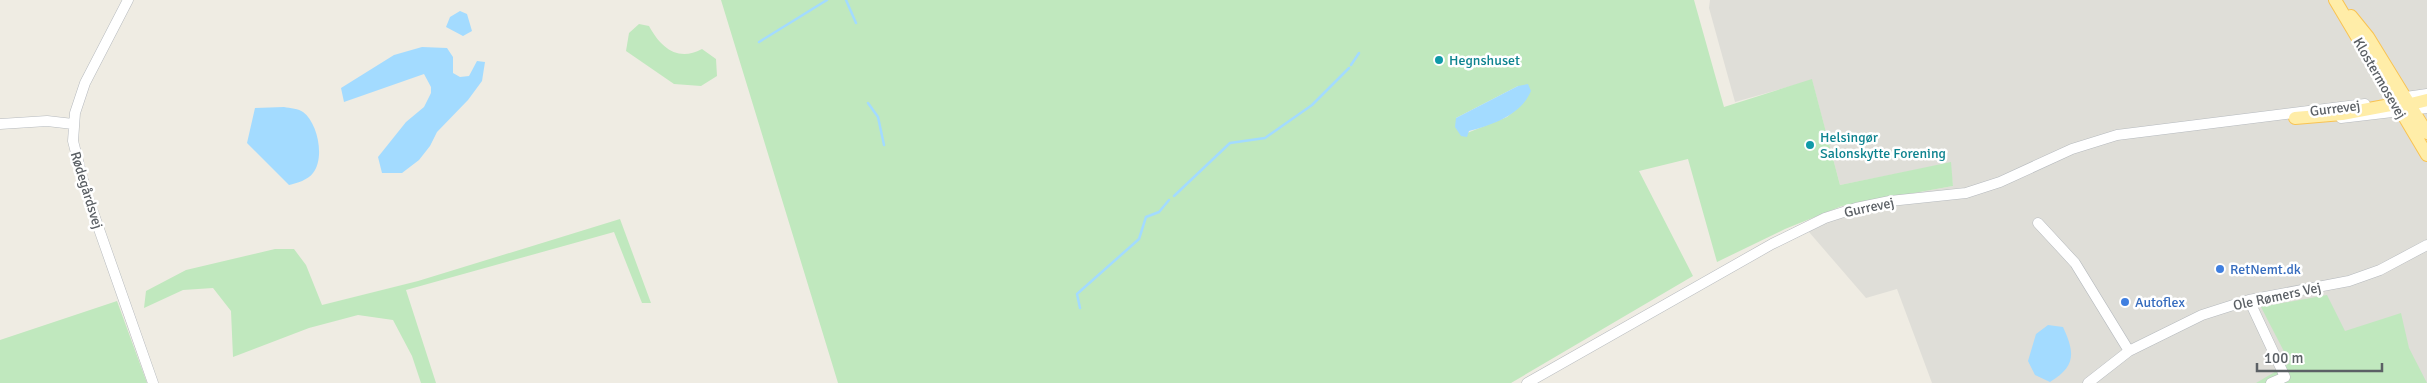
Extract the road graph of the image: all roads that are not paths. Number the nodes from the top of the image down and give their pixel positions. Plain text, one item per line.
1 (128, 0) edge
2 (2336, 0) edge
3 (2427, 94) edge
4 (2427, 100) edge
5 (2405, 105) edge
6 (2295, 118) joint
7 (2243, 119) junction
8 (0, 124) edge
9 (73, 124) junction
10 (2427, 133) edge
11 (2427, 143) edge
12 (2427, 155) edge
13 (2038, 223) dead end
14 (2427, 245) edge
15 (2249, 300) junction
16 (2129, 351) junction
17 (153, 383) edge
18 (1527, 383) edge
19 (2088, 383) edge
20 (2271, 383) edge

1 - 9 street, Rødegårdsvej
2 - 5 main road, Klostermosevej
2 - 5 main road, Klostermosevej
3 - 5 street, Gurrevej
4 - 5 main road
5 - 6 main road
5 - 7 street, Gurrevej
5 - 10 main road, Klostermosevej
5 - 11 main road
5 - 12 main road, Klostermosevej
6 - 7 street, Gurrevej
7 - 18 street, Gurrevej
8 - 9 street
9 - 17 street, Rødegårdsvej
13 - 16 street
14 - 15 street, Ole Rømers Vej
15 - 16 street, Ole Rømers Vej
15 - 20 street
16 - 19 street, Ole Rømers Vej

